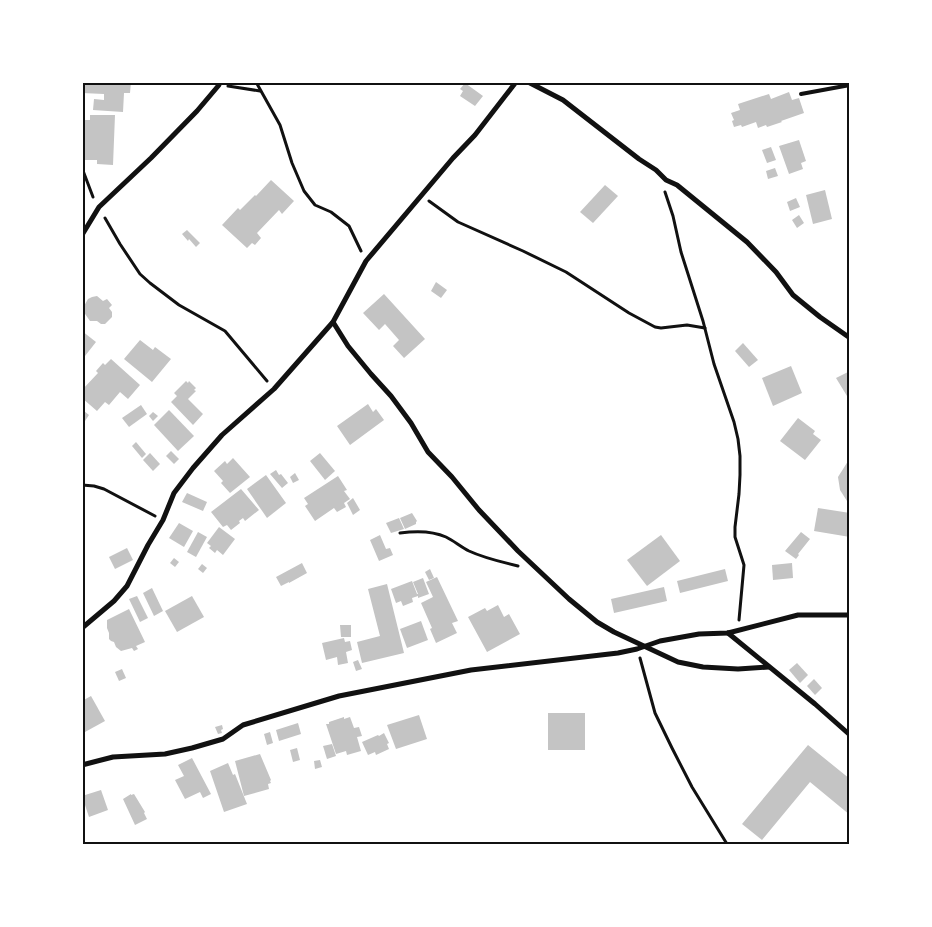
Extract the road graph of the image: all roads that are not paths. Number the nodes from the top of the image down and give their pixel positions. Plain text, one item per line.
1 (516, 82) edge
2 (528, 82) edge
3 (219, 85) road end
4 (850, 85) edge
5 (801, 94) dead end
6 (82, 235) edge
7 (334, 322) junction
8 (850, 338) edge
9 (850, 615) edge
10 (82, 628) edge
11 (728, 634) junction
12 (645, 647) junction
13 (769, 667) junction
14 (850, 735) edge
15 (82, 765) edge

1 - 7 street
2 - 8 street
3 - 6 street
4 - 5 lane
7 - 10 street
7 - 12 street
9 - 11 street
11 - 12 street
11 - 13 street
12 - 13 street
12 - 15 street
13 - 14 street

